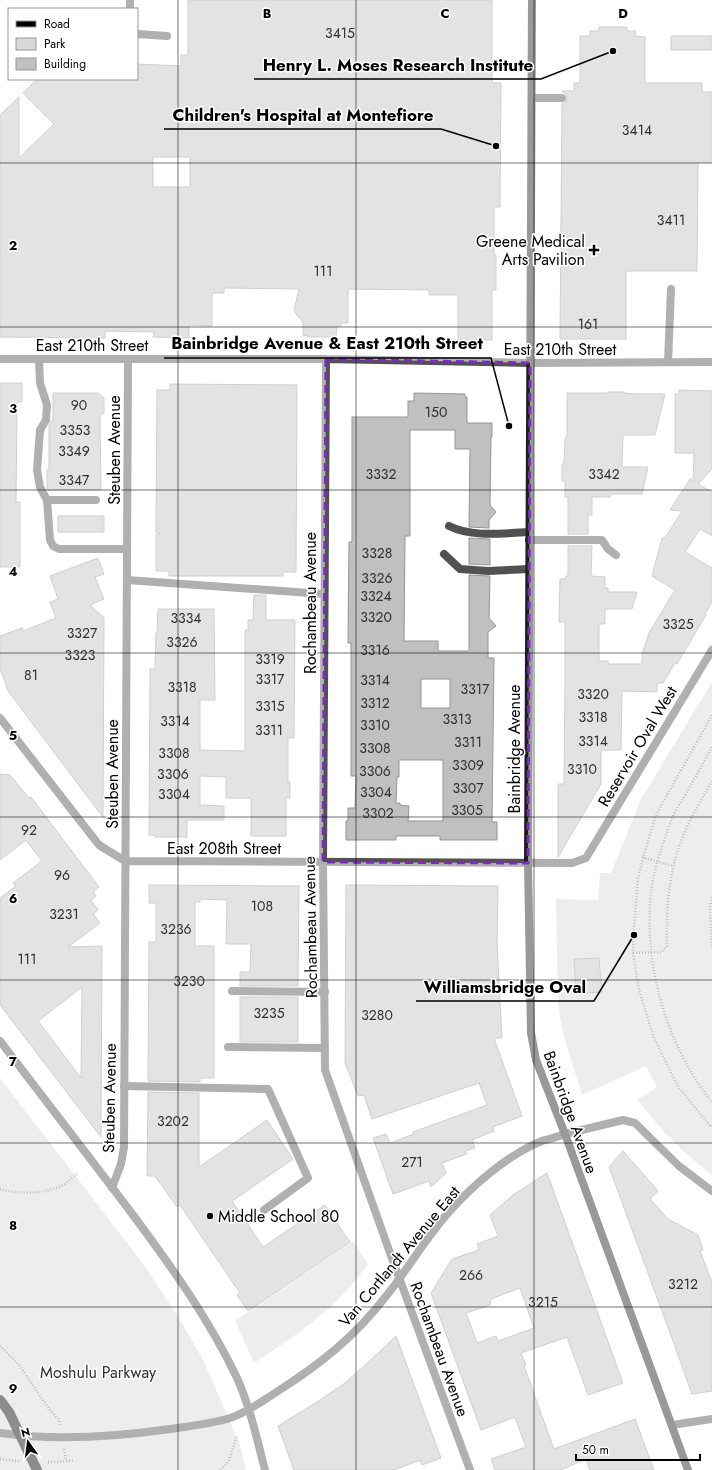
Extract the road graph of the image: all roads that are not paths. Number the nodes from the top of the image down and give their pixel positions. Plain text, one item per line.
1 (532, 0) edge
2 (138, 34) edge
3 (167, 36) dead end
4 (532, 98) junction
5 (562, 98) dead end
6 (671, 289) dead end
7 (0, 359) edge
8 (39, 359) junction
9 (128, 359) junction
10 (326, 360) junction
11 (668, 362) junction
12 (712, 362) edge
13 (530, 363) junction
14 (47, 500) junction
15 (96, 500) dead end
16 (449, 526) dead end
17 (530, 536) junction
18 (127, 549) junction
19 (444, 554) dead end
20 (616, 555) dead end
21 (529, 569) junction
22 (127, 580) junction
23 (324, 594) junction
24 (712, 650) edge
25 (0, 718) edge
26 (586, 858) joint
27 (125, 861) junction
28 (323, 862) junction
29 (528, 863) junction
30 (232, 991) dead end
31 (325, 992) junction
32 (0, 1041) edge
33 (228, 1047) dead end
34 (325, 1048) junction
35 (124, 1086) junction
36 (565, 1134) junction
37 (112, 1188) junction
38 (712, 1192) edge
39 (264, 1210) dead end
40 (400, 1279) junction
41 (0, 1400) edge
42 (248, 1409) junction
43 (712, 1419) edge
44 (672, 1425) junction
45 (0, 1433) edge
46 (21, 1436) junction
47 (37, 1470) edge
48 (265, 1470) edge
49 (470, 1470) edge
50 (688, 1470) edge

1 - 4 main road, Bainbridge Avenue
2 - 3 street
4 - 5 street
4 - 13 main road, Bainbridge Avenue
6 - 11 street
7 - 8 street, East 210th Street
8 - 9 street, East 210th Street
8 - 14 street
9 - 10 street, East 210th Street
9 - 18 street, Steuben Avenue
10 - 13 street, East 210th Street
10 - 23 street, Rochambeau Avenue
11 - 12 street, East 210th Street
11 - 13 street, East 210th Street
13 - 17 main road, Bainbridge Avenue
14 - 15 street
14 - 18 street
16 - 17 street
17 - 20 street
17 - 21 main road, Bainbridge Avenue
18 - 22 street, Steuben Avenue
19 - 21 street
21 - 29 main road, Bainbridge Avenue
22 - 23 street
22 - 27 street, Steuben Avenue
23 - 28 street, Rochambeau Avenue
24 - 26 street, Reservoir Oval West
25 - 27 street
26 - 29 street, East 208th Street
27 - 28 street, East 208th Street
27 - 35 street, Steuben Avenue
28 - 29 street, East 208th Street
28 - 31 street, Rochambeau Avenue
29 - 36 main road, Bainbridge Avenue
30 - 31 street
31 - 34 street, Rochambeau Avenue
32 - 37 street
33 - 34 street
34 - 40 street, Rochambeau Avenue
35 - 37 street, Steuben Avenue
35 - 39 street
36 - 38 street, Van Cortlandt Avenue East
36 - 40 street, Van Cortlandt Avenue East
36 - 44 main road, Bainbridge Avenue
37 - 42 street
40 - 42 street, Van Cortlandt Avenue East
40 - 49 street, Rochambeau Avenue
41 - 46 main road
42 - 46 street, Van Cortlandt Avenue East
42 - 48 street
43 - 44 street
44 - 50 main road, Bainbridge Avenue
45 - 46 street, Van Cortlandt Avenue East
46 - 47 main road

